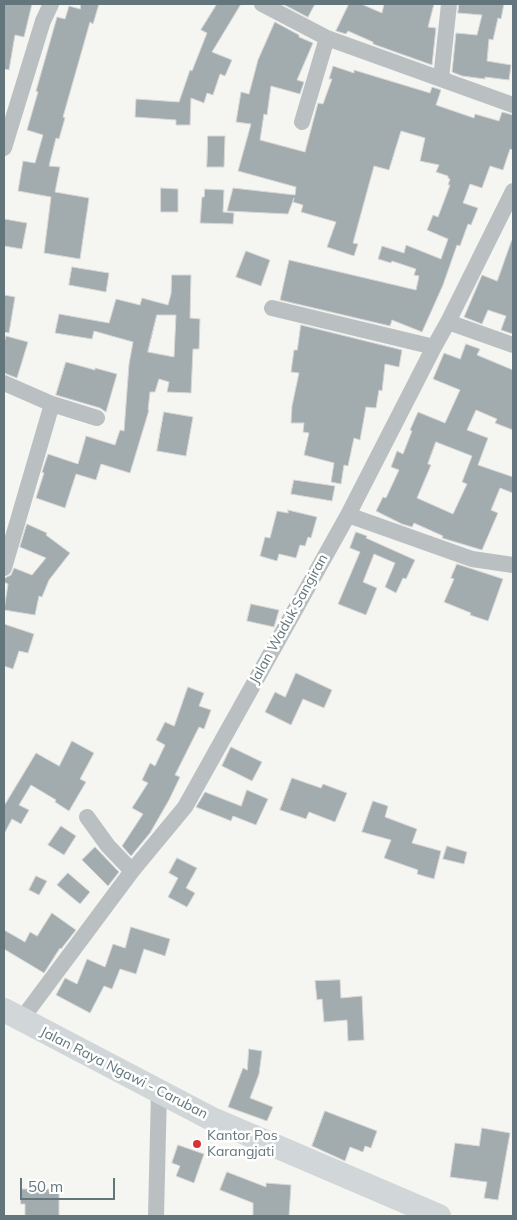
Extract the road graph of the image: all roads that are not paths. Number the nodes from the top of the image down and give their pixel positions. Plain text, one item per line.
1 (51, 4) edge
2 (262, 4) edge
3 (449, 4) edge
4 (327, 38) junction
5 (441, 79) junction
6 (513, 105) edge
7 (302, 122) dead end
8 (4, 148) edge
9 (513, 191) edge
10 (272, 308) dead end
11 (448, 322) junction
12 (513, 345) edge
13 (434, 347) junction
14 (4, 383) edge
15 (52, 404) junction
16 (97, 418) dead end
17 (348, 514) junction
18 (513, 566) edge
19 (4, 568) edge
20 (87, 818) dead end
21 (132, 871) junction
22 (12, 1015) edge
23 (159, 1092) junction
24 (156, 1216) edge
25 (438, 1216) edge

1 - 8 street
2 - 4 street
3 - 5 street
4 - 5 street
4 - 7 street
5 - 6 street
9 - 11 street, Jalan Waduk Sangiran
10 - 13 street
11 - 12 street
11 - 13 street, Jalan Waduk Sangiran
13 - 17 street, Jalan Waduk Sangiran
14 - 15 street
15 - 16 street
15 - 19 street
17 - 18 street
17 - 21 street, Jalan Waduk Sangiran
20 - 21 street
21 - 22 street, Jalan Waduk Sangiran
22 - 23 highway, Jalan Raya Ngawi - Caruban
23 - 24 street
23 - 25 highway, Jalan Raya Ngawi - Caruban

